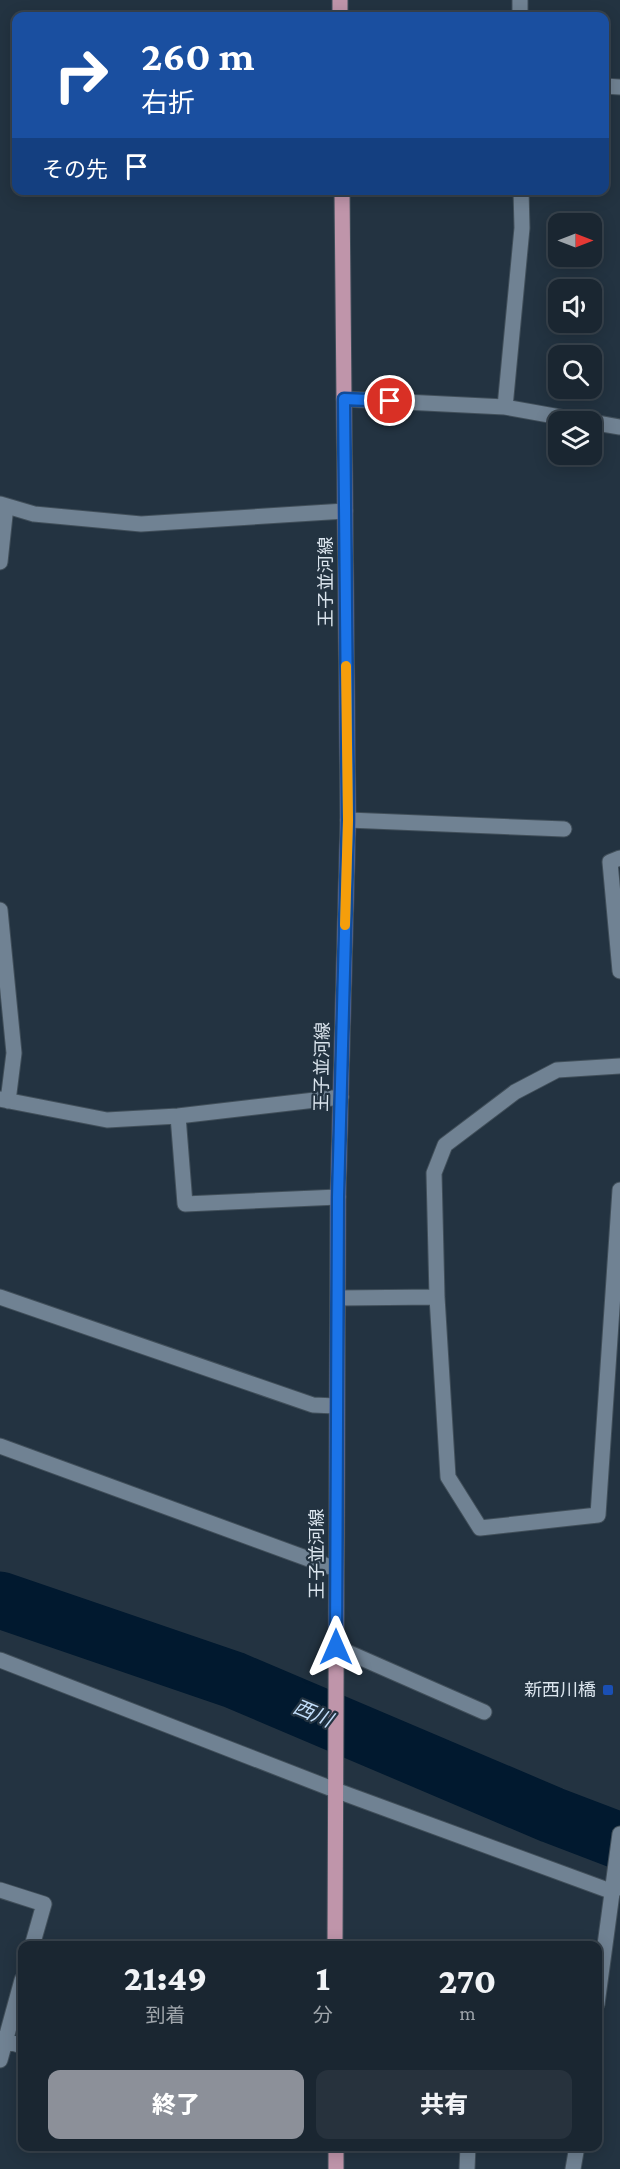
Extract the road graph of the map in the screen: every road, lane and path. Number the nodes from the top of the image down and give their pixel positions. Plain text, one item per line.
1 (342, 195) edge
2 (521, 195) edge
3 (344, 399) junction
4 (505, 407) junction
5 (548, 415) edge
6 (602, 424) edge
7 (620, 427) edge
8 (3, 505) edge
9 (345, 511) junction
10 (0, 562) edge
11 (348, 820) junction
12 (564, 829) dead end
13 (620, 858) edge
14 (0, 910) edge
15 (620, 971) edge
16 (620, 1066) edge
17 (341, 1096) junction
18 (4, 1100) edge
19 (178, 1116) junction
20 (620, 1190) edge
21 (338, 1197) junction
22 (0, 1297) edge
23 (437, 1297) junction
24 (338, 1298) junction
25 (336, 1406) junction
26 (0, 1446) edge
27 (336, 1569) junction
28 (336, 1647) junction
29 (0, 1660) edge
30 (484, 1712) dead end
31 (335, 1790) junction
32 (620, 1834) edge
33 (0, 1890) edge
34 (613, 1892) junction
35 (33, 1941) edge
36 (335, 1941) edge
37 (602, 1969) edge
38 (18, 1993) edge
39 (3, 2040) edge
40 (18, 2045) edge
41 (0, 2060) edge
42 (336, 2151) edge
43 (468, 2151) edge
44 (576, 2151) edge
45 (336, 2169) edge
46 (467, 2169) edge
47 (573, 2169) edge

1 - 3 main road, 王子並河線
2 - 4 street
3 - 4 street
3 - 9 main road, 王子並河線
4 - 5 street
6 - 7 street
8 - 9 street
8 - 10 street
9 - 11 main road, 王子並河線
11 - 12 street
11 - 17 main road, 王子並河線
13 - 15 street
14 - 18 street
16 - 23 street
17 - 19 street
17 - 21 main road, 王子並河線
18 - 19 street
19 - 21 street
20 - 23 street
21 - 24 main road, 王子並河線
22 - 25 street
23 - 24 street
24 - 25 main road, 王子並河線
25 - 27 main road, 王子並河線
26 - 27 street
27 - 28 main road, 王子並河線
28 - 30 street
28 - 31 main road, 王子並河線
29 - 31 street
31 - 34 street
31 - 36 main road, 王子並河線
32 - 34 street
33 - 35 street
34 - 37 street
38 - 39 street
39 - 40 street
39 - 41 street
42 - 45 main road
43 - 46 street
44 - 47 street

